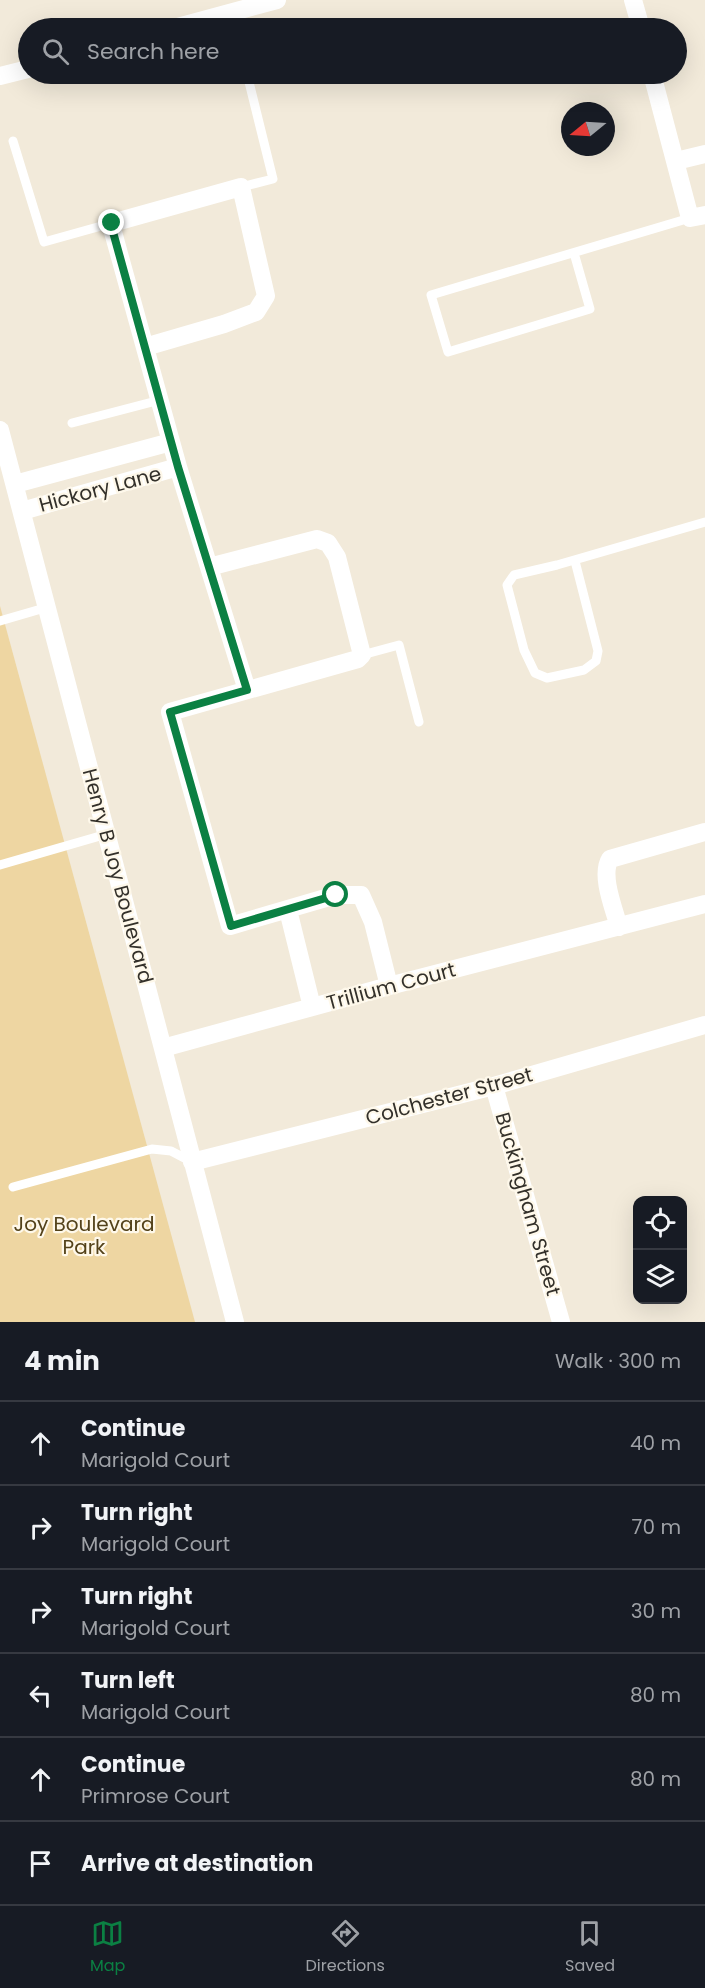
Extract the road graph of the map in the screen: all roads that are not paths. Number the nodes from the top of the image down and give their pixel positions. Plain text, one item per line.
1 (277, 0) edge
2 (633, 0) edge
3 (211, 18) edge
4 (638, 18) edge
5 (18, 72) edge
6 (0, 76) edge
7 (250, 84) edge
8 (655, 84) edge
9 (13, 141) dead end
10 (705, 154) edge
11 (676, 161) junction
12 (241, 187) junction
13 (698, 217) edge
14 (112, 223) junction
15 (574, 253) junction
16 (145, 347) junction
17 (160, 400) junction
18 (72, 423) dead end
19 (0, 430) edge
20 (171, 442) junction
21 (178, 467) junction
22 (15, 484) junction
23 (22, 511) junction
24 (705, 522) edge
25 (575, 561) junction
26 (209, 567) junction
27 (48, 607) junction
28 (0, 621) edge
29 (363, 655) junction
30 (247, 690) junction
31 (419, 722) dead end
32 (705, 832) edge
33 (107, 834) junction
34 (0, 866) edge
35 (705, 904) edge
36 (288, 910) junction
37 (619, 927) junction
38 (389, 986) junction
39 (312, 1007) junction
40 (705, 1026) edge
41 (163, 1048) junction
42 (494, 1086) junction
43 (192, 1162) junction
44 (13, 1187) dead end
45 (235, 1322) edge
46 (561, 1322) edge

1 - 3 street
2 - 4 street
5 - 6 street
7 - 12 lane
8 - 11 street
9 - 14 lane
10 - 11 street
11 - 13 street
12 - 14 street
12 - 16 street
13 - 15 lane
14 - 16 street
15 - 15 lane
16 - 17 street
17 - 18 lane
17 - 20 street
19 - 22 street, Henry B Joy Boulevard
20 - 21 street
20 - 22 street, Hickory Lane
21 - 23 street, Hickory Lane
21 - 26 street
22 - 23 street, Henry B Joy Boulevard
23 - 27 street, Henry B Joy Boulevard
24 - 25 lane
25 - 25 lane
26 - 29 street
26 - 30 street
27 - 28 lane
27 - 33 street, Henry B Joy Boulevard
29 - 30 street
29 - 31 lane
30 - 36 street
32 - 37 street
33 - 34 lane
33 - 41 street, Henry B Joy Boulevard
35 - 37 street, Trillium Court
36 - 38 street
36 - 39 street
37 - 38 street, Trillium Court
38 - 39 street, Trillium Court
39 - 41 street, Trillium Court
40 - 42 street, Colchester Street
41 - 43 street, Henry B Joy Boulevard
42 - 43 street, Colchester Street
42 - 46 street, Buckingham Street
43 - 44 lane
43 - 45 street, Henry B Joy Boulevard

